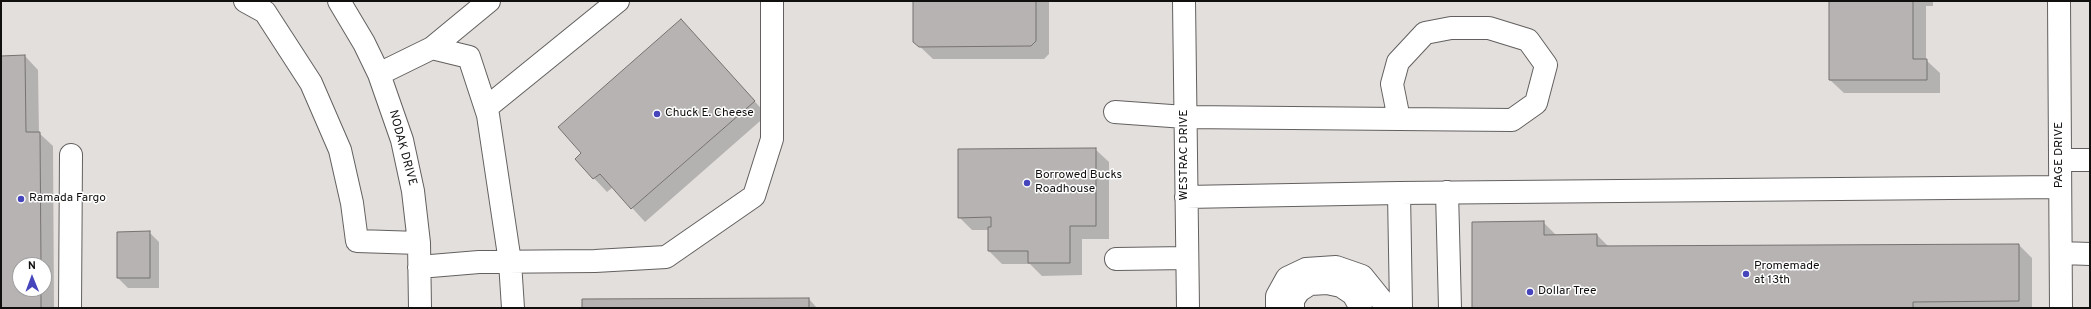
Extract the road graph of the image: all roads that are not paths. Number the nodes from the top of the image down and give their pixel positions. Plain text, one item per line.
1 (245, 1) edge
2 (338, 1) edge
3 (489, 1) edge
4 (618, 1) edge
5 (772, 1) edge
6 (1184, 1) edge
7 (2059, 1) edge
8 (432, 48) junction
9 (379, 74) junction
10 (486, 108) junction
11 (1115, 112) dead end
12 (1185, 117) junction
13 (1399, 119) junction
14 (71, 155) dead end
15 (2060, 160) junction
16 (2090, 160) edge
17 (2060, 187) junction
18 (1447, 192) junction
19 (1399, 193) junction
20 (1186, 197) junction
21 (418, 243) junction
22 (2062, 253) junction
23 (2090, 254) edge
24 (1187, 258) junction
25 (1116, 259) dead end
26 (510, 262) junction
27 (419, 267) junction
28 (70, 308) edge
29 (420, 308) edge
30 (513, 308) edge
31 (1188, 308) edge
32 (1277, 308) edge
33 (1293, 308) edge
34 (1361, 308) edge
35 (1386, 308) edge
36 (1402, 308) edge
37 (1450, 308) edge
38 (2062, 308) edge

1 - 21 street
2 - 9 street, NODAK DRIVE
3 - 8 street
4 - 10 street
5 - 26 street
6 - 12 street, WESTRAC DRIVE
7 - 15 street, PAGE DRIVE
8 - 9 street
8 - 10 street
9 - 21 street, NODAK DRIVE
10 - 26 street
11 - 12 street
12 - 13 street
12 - 20 street, WESTRAC DRIVE
13 - 13 street
14 - 28 street
15 - 16 street
15 - 17 street, PAGE DRIVE
17 - 18 street
17 - 22 street, PAGE DRIVE
18 - 19 street
18 - 37 street
19 - 20 street
19 - 36 street
20 - 24 street, WESTRAC DRIVE
21 - 27 street, NODAK DRIVE
22 - 23 street
22 - 38 street, PAGE DRIVE
24 - 25 street
24 - 31 street, WESTRAC DRIVE
26 - 27 street
26 - 30 street
27 - 29 street, NODAK DRIVE
32 - 35 street
33 - 34 street

